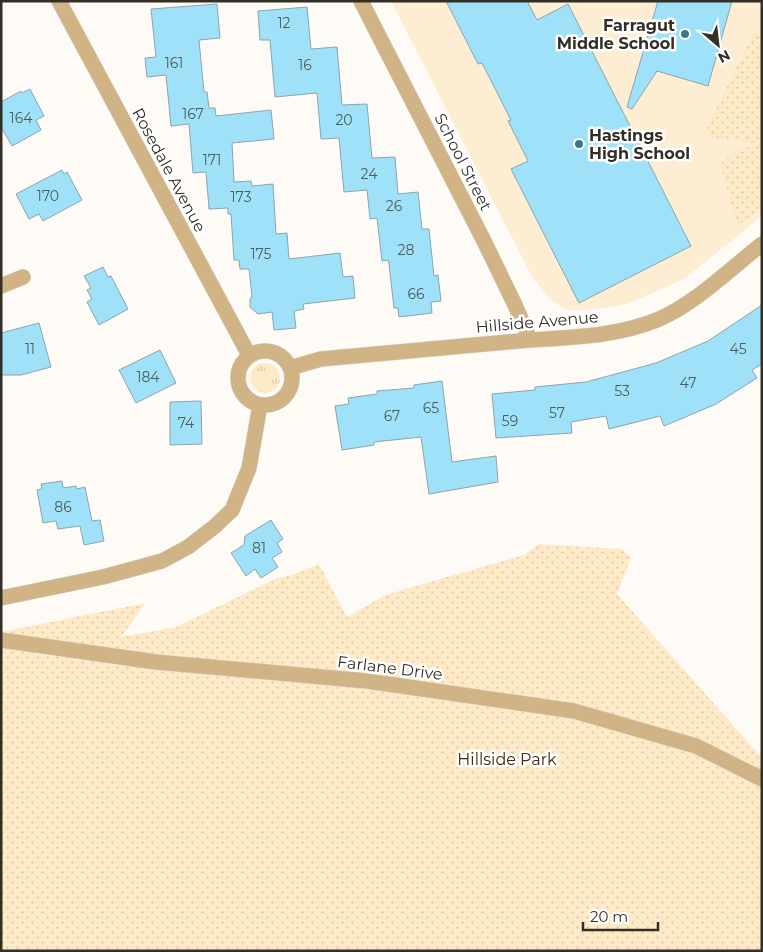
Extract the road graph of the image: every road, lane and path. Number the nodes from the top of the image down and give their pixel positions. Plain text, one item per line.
1 (58, 1) edge
2 (361, 1) edge
3 (762, 244) edge
4 (23, 277) dead end
5 (1, 286) edge
6 (530, 340) junction
7 (249, 356) junction
8 (290, 368) junction
9 (260, 405) junction
10 (1, 598) edge
11 (1, 640) edge
12 (762, 779) edge

1 - 7 street, Rosedale Avenue
2 - 6 street, School Street
3 - 6 street, Hillside Avenue
4 - 5 street
6 - 8 street, Hillside Avenue
7 - 8 street
7 - 9 street
8 - 9 street
9 - 10 street
11 - 12 street, Farlane Drive

